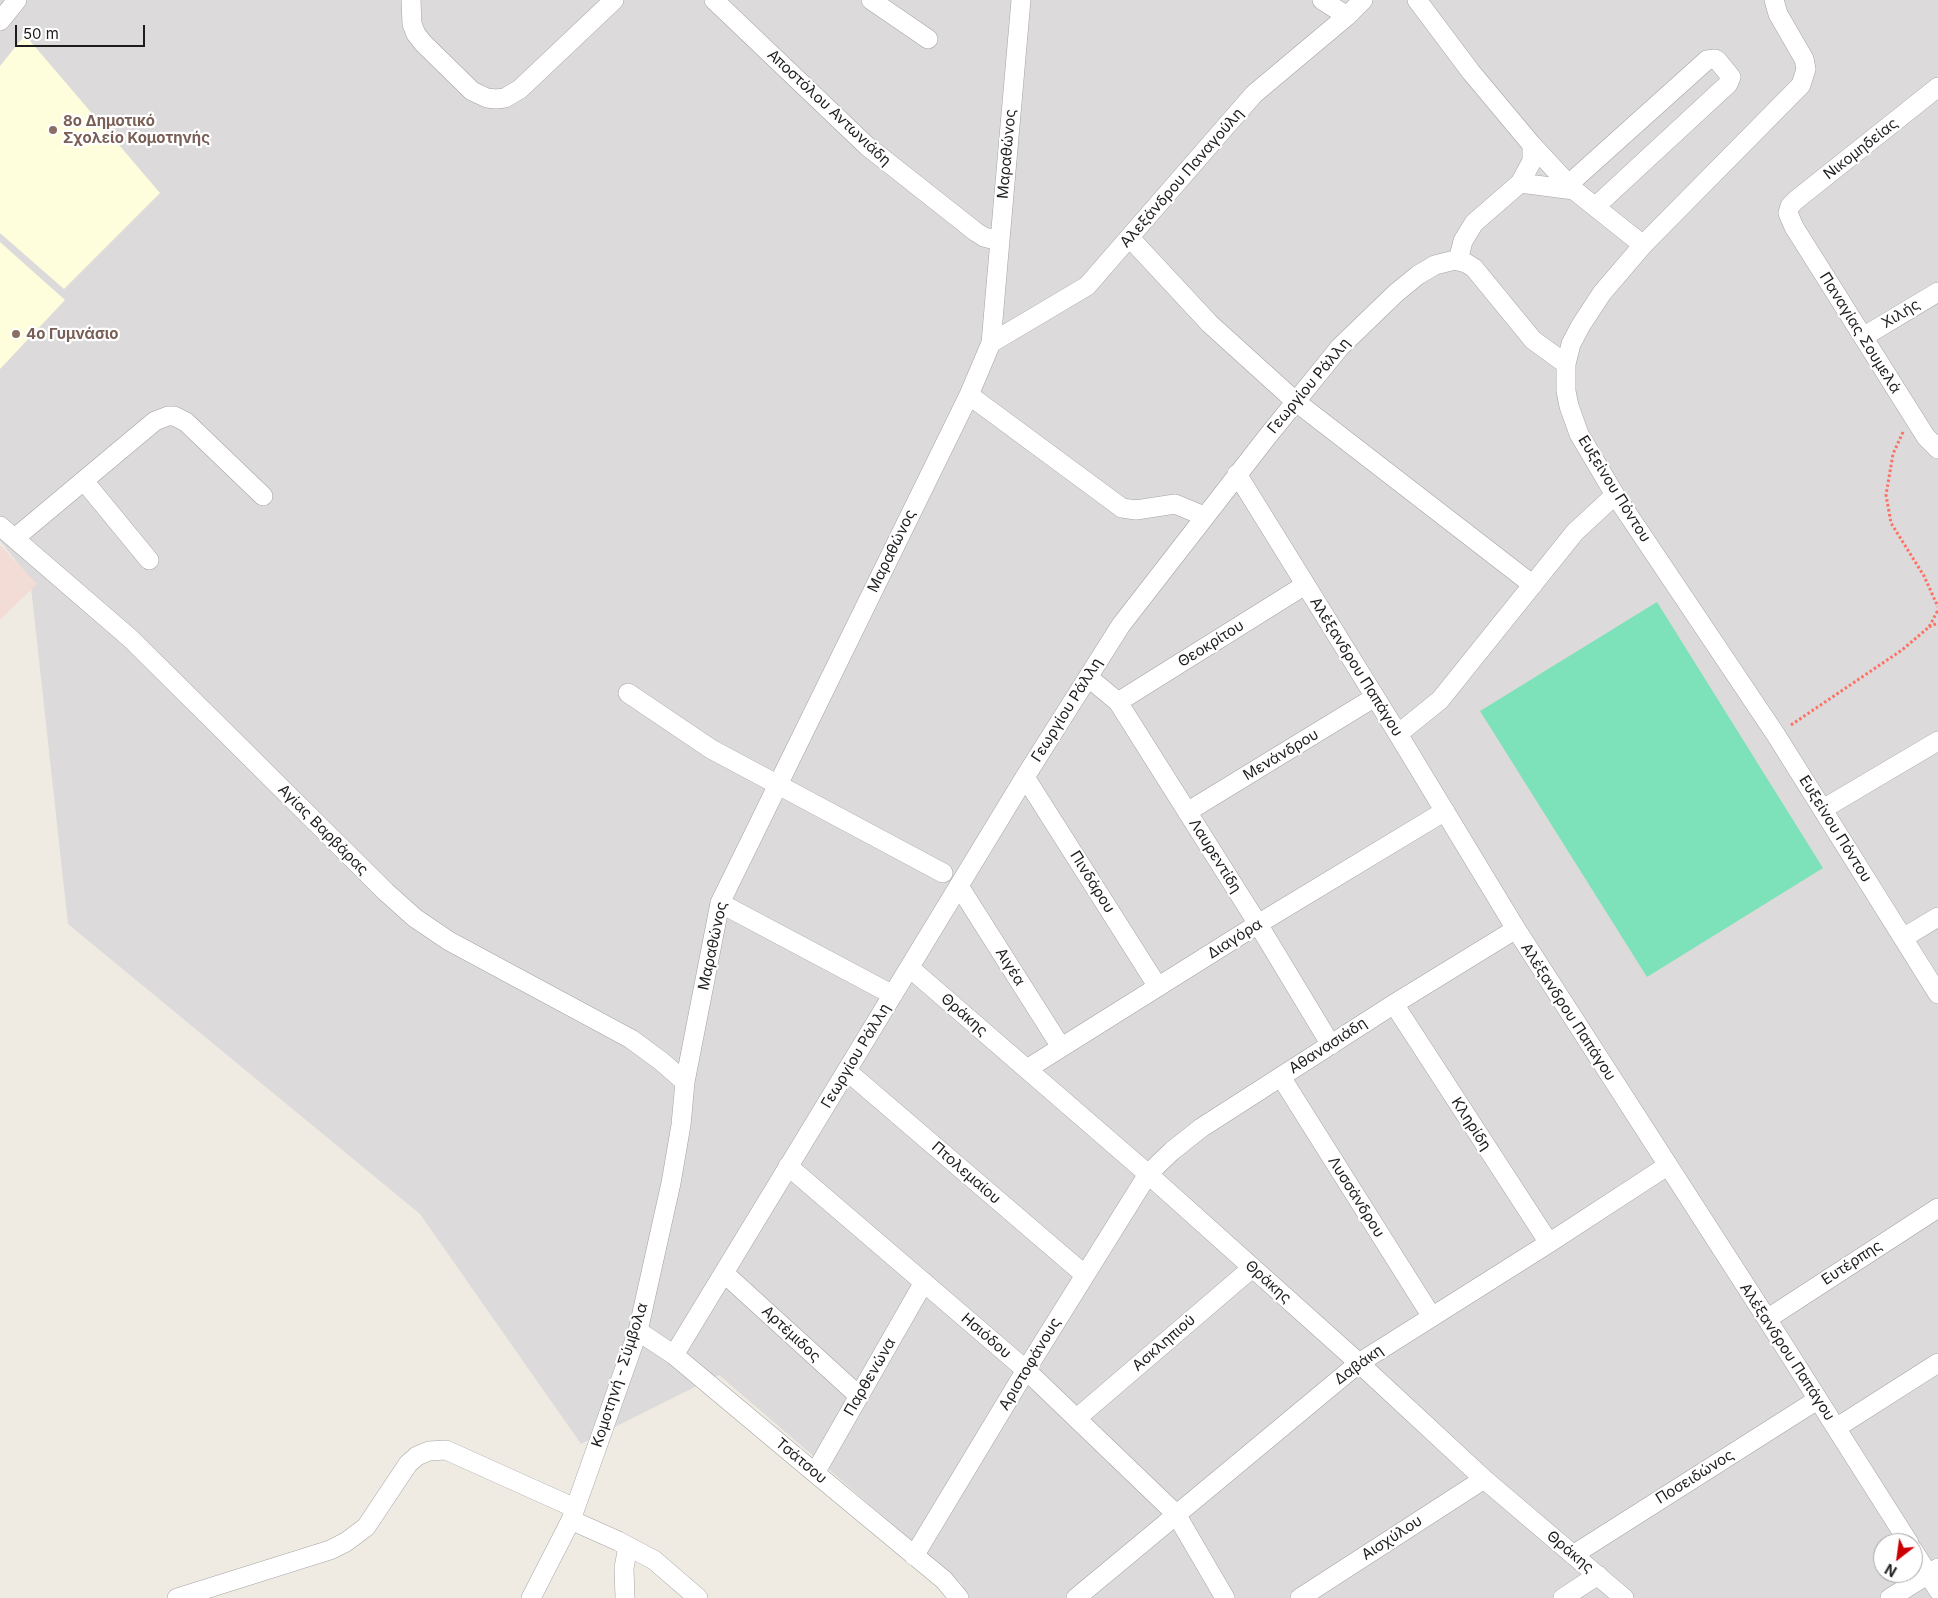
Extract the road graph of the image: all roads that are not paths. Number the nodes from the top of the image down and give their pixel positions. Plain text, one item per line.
1 (17, 0) edge
2 (411, 0) edge
3 (614, 0) edge
4 (714, 0) edge
5 (872, 0) edge
6 (1021, 0) edge
7 (1322, 0) edge
8 (1363, 0) edge
9 (1418, 0) edge
10 (1774, 0) edge
11 (1347, 16) junction
12 (0, 21) edge
13 (928, 39) dead end
14 (1938, 87) edge
15 (1532, 145) junction
16 (1520, 183) junction
17 (1572, 187) junction
18 (1595, 206) junction
19 (1788, 213) joint
20 (1130, 238) junction
21 (999, 241) junction
22 (1643, 245) junction
23 (1458, 261) junction
24 (1938, 292) edge
25 (1863, 337) junction
26 (991, 343) junction
27 (1566, 364) junction
28 (969, 395) junction
29 (1295, 401) junction
30 (1938, 449) edge
31 (1237, 474) junction
32 (84, 481) junction
33 (1615, 495) junction
34 (264, 496) dead end
35 (1204, 516) junction
36 (0, 526) edge
37 (15, 538) junction
38 (149, 560) dead end
39 (1305, 585) junction
40 (1532, 585) junction
41 (1088, 677) junction
42 (628, 693) dead end
43 (1375, 697) junction
44 (1118, 702) junction
45 (1398, 734) junction
46 (1938, 741) edge
47 (1025, 777) junction
48 (778, 784) junction
49 (1822, 809) junction
50 (1445, 811) junction
51 (1187, 812) junction
52 (943, 873) dead end
53 (959, 886) junction
54 (720, 903) junction
55 (1938, 917) edge
56 (1258, 924) junction
57 (1516, 929) junction
58 (1903, 938) junction
59 (910, 968) junction
60 (1158, 987) junction
61 (1938, 994) edge
62 (893, 995) junction
63 (1394, 1004) junction
64 (1330, 1044) junction
65 (1061, 1048) junction
66 (1027, 1069) junction
67 (847, 1071) junction
68 (1280, 1077) junction
69 (685, 1082) junction
70 (788, 1166) junction
71 (1667, 1166) junction
72 (1148, 1174) junction
73 (1938, 1208) edge
74 (1548, 1244) junction
75 (1252, 1268) junction
76 (724, 1272) junction
77 (1085, 1275) junction
78 (924, 1282) junction
79 (1432, 1317) junction
80 (1766, 1318) junction
81 (638, 1331) junction
82 (674, 1355) junction
83 (1359, 1363) junction
84 (1938, 1363) edge
85 (1026, 1370) junction
86 (859, 1396) junction
87 (1817, 1400) junction
88 (1077, 1418) junction
89 (1836, 1428) junction
90 (815, 1472) junction
91 (1484, 1478) junction
92 (573, 1514) junction
93 (1176, 1514) junction
94 (1902, 1533) edge
95 (628, 1546) junction
96 (1574, 1555) junction
97 (914, 1556) junction
98 (1923, 1563) edge
99 (1598, 1575) junction
100 (1935, 1578) edge
101 (177, 1598) edge
102 (531, 1598) edge
103 (625, 1598) edge
104 (698, 1598) edge
105 (959, 1598) edge
106 (1076, 1598) edge
107 (1226, 1598) edge
108 (1300, 1598) edge
109 (1563, 1598) edge
110 (1624, 1598) edge
111 (1890, 1598) edge

1 - 12 street
2 - 3 street
4 - 21 street, Αποστόλου Αντωνιάδη
5 - 13 street
6 - 21 street, Μαραθώνος
7 - 11 street
8 - 11 street, Αλεξάνδρου Παναγούλη
9 - 15 street
10 - 22 street, Ευξείνου Πόντου
11 - 20 street, Αλεξάνδρου Παναγούλη
14 - 19 street, Νικομηδείας
15 - 16 street
15 - 17 street
16 - 17 street
16 - 23 street
17 - 18 street
17 - 18 street
18 - 22 street
19 - 25 street, Παναγίας Σουμελά
20 - 26 street, Αλεξάνδρου Παναγούλη
20 - 29 street
21 - 26 street, Μαραθώνος
22 - 27 street, Ευξείνου Πόντου
23 - 27 street
23 - 29 street, Γεωργίου Ράλλη
24 - 25 street, Χιλής
25 - 30 street, Παναγίας Σουμελά
26 - 28 street, Μαραθώνος
27 - 33 street, Ευξείνου Πόντου
28 - 35 street
28 - 48 street, Μαραθώνος
29 - 31 street, Γεωργίου Ράλλη
29 - 40 street
31 - 35 street, Γεωργίου Ράλλη
31 - 39 street, Αλέξανδρου Παπάγου
32 - 34 street
32 - 37 street
32 - 38 street
33 - 40 street
33 - 49 street, Ευξείνου Πόντου
35 - 41 street, Γεωργίου Ράλλη
36 - 37 street, Αγίας Βαρβάρας
37 - 69 street, Αγίας Βαρβάρας
39 - 43 street, Αλέξανδρου Παπάγου
39 - 44 street, Θεοκρίτου
40 - 45 street
41 - 44 street, Λαυρεντίδη
41 - 47 street, Γεωργίου Ράλλη
42 - 48 street
43 - 45 street, Αλέξανδρου Παπάγου
43 - 51 street, Μενάνδρου
44 - 51 street, Λαυρεντίδη
45 - 50 street, Αλέξανδρου Παπάγου
46 - 49 street
47 - 53 street, Γεωργίου Ράλλη
47 - 60 street, Πινδάρου
48 - 52 street
48 - 54 street, Μαραθώνος
49 - 58 street, Ευξείνου Πόντου
50 - 56 street, Διαγόρα
50 - 57 street, Αλέξανδρου Παπάγου
51 - 56 street, Λαυρεντίδη
53 - 59 street, Γεωργίου Ράλλη
53 - 65 street, Αιγέα
54 - 62 street
54 - 69 street, Μαραθώνος
55 - 58 street
56 - 60 street, Διαγόρα
56 - 64 street, Λαυρεντίδη
57 - 63 street, Αθανασιάδη
57 - 71 street, Αλέξανδρου Παπάγου
58 - 61 street, Ευξείνου Πόντου
59 - 62 street, Γεωργίου Ράλλη
59 - 66 street, Θράκης
60 - 65 street, Διαγόρα
62 - 67 street, Γεωργίου Ράλλη
63 - 64 street, Αθανασιάδη
63 - 74 street, Κληρίδη
64 - 68 street, Αθανασιάδη
65 - 66 street, Διαγόρα
66 - 72 street, Θράκης
67 - 70 street, Γεωργίου Ράλλη
67 - 77 street, Πτολεμαίου
68 - 72 street, Αθανασιάδη
68 - 79 street, Λυσσάνδρου
69 - 81 street, Κομοτηνή - Σύμβολα
70 - 76 street, Γεωργίου Ράλλη
70 - 78 street, Ησιόδου
71 - 74 street, Δαβάκη
71 - 80 street, Αλέξανδρου Παπάγου
72 - 75 street, Θράκης
72 - 77 street, Αριστοφάνους
73 - 80 street, Ευτέρπης
74 - 79 street, Δαβάκη
75 - 83 street, Θράκης
75 - 88 street, Ασκληπιού
76 - 82 street, Γεωργίου Ράλλη
76 - 86 street, Αρτέμιδος
77 - 85 street, Αριστοφάνους
78 - 85 street, Ησιόδου
78 - 86 street, Παρθενώνα
79 - 83 street, Δαβάκη
80 - 87 street, Αλέξανδρου Παπάγου
81 - 82 street, Τσάτσου
81 - 92 street, Κομοτηνή - Σύμβολα
82 - 90 street, Τσάτσου
83 - 91 street, Θράκης
83 - 93 street, Δαβάκη
84 - 89 street
85 - 88 street, Ησιόδου
85 - 97 street, Αριστοφάνους
86 - 90 street, Παρθενώνα
87 - 89 street, Αλέξανδρου Παπάγου
87 - 96 street, Ποσειδώνος
88 - 93 street, Ησιόδου
89 - 94 street, Αλέξανδρου Παπάγου
90 - 97 street, Τσάτσου
91 - 96 street, Θράκης
91 - 108 street, Αισχύλου
92 - 95 street
92 - 101 street
92 - 102 street, Κομοτηνή - Σύμβολα
93 - 106 street, Δαβάκη
93 - 107 street, Ησιόδου
95 - 103 street
95 - 104 street
96 - 99 street, Θράκης
97 - 105 street, Τσάτσου
98 - 100 street
99 - 109 street
99 - 110 street, Θράκης
100 - 111 street

